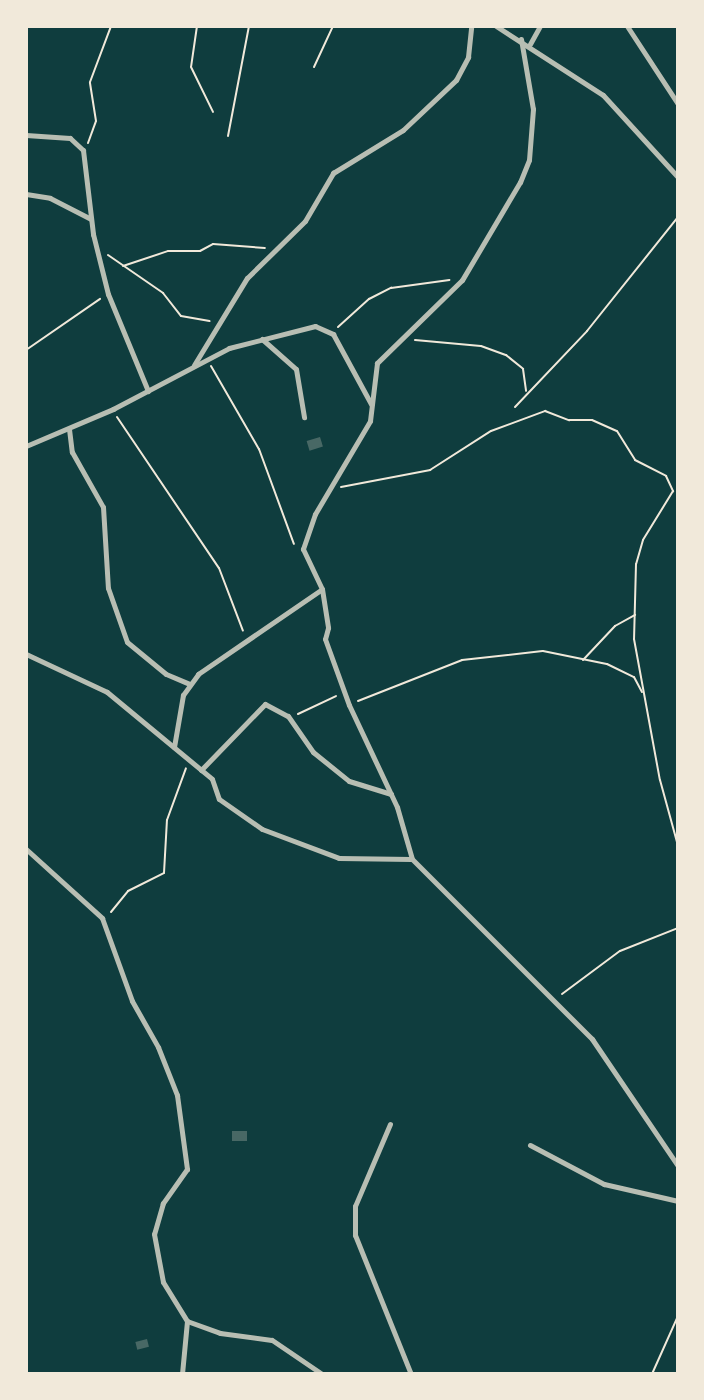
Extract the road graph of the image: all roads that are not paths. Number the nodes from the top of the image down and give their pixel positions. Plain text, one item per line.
1 (471, 26) edge
2 (496, 26) edge
3 (540, 26) edge
4 (627, 26) edge
5 (521, 39) junction
6 (530, 44) junction
7 (678, 104) edge
8 (26, 135) edge
9 (678, 177) edge
10 (26, 194) edge
11 (91, 219) junction
12 (261, 339) junction
13 (194, 365) junction
14 (148, 391) junction
15 (372, 407) junction
16 (304, 417) dead end
17 (69, 429) junction
18 (26, 446) edge
19 (322, 589) junction
20 (26, 654) edge
21 (190, 684) junction
22 (174, 747) junction
23 (201, 770) junction
24 (391, 794) junction
25 (26, 849) edge
26 (412, 859) junction
27 (390, 1124) dead end
28 (530, 1145) dead end
29 (678, 1166) edge
30 (678, 1201) edge
31 (187, 1321) junction
32 (182, 1374) edge
33 (322, 1374) edge
34 (411, 1374) edge

1 - 13 street
2 - 5 street
3 - 6 street
4 - 7 street
5 - 6 street
5 - 15 street
6 - 9 street
8 - 11 street
10 - 11 street
11 - 14 street
12 - 13 street
12 - 15 street
12 - 16 street
13 - 14 street
14 - 17 street
15 - 19 street
17 - 18 street
17 - 21 street
19 - 21 street
19 - 24 street
20 - 22 street
21 - 22 street
22 - 23 street
23 - 24 street
23 - 26 street
24 - 26 street
25 - 31 street
26 - 29 street
27 - 34 street
28 - 30 street
31 - 32 street
31 - 33 street

